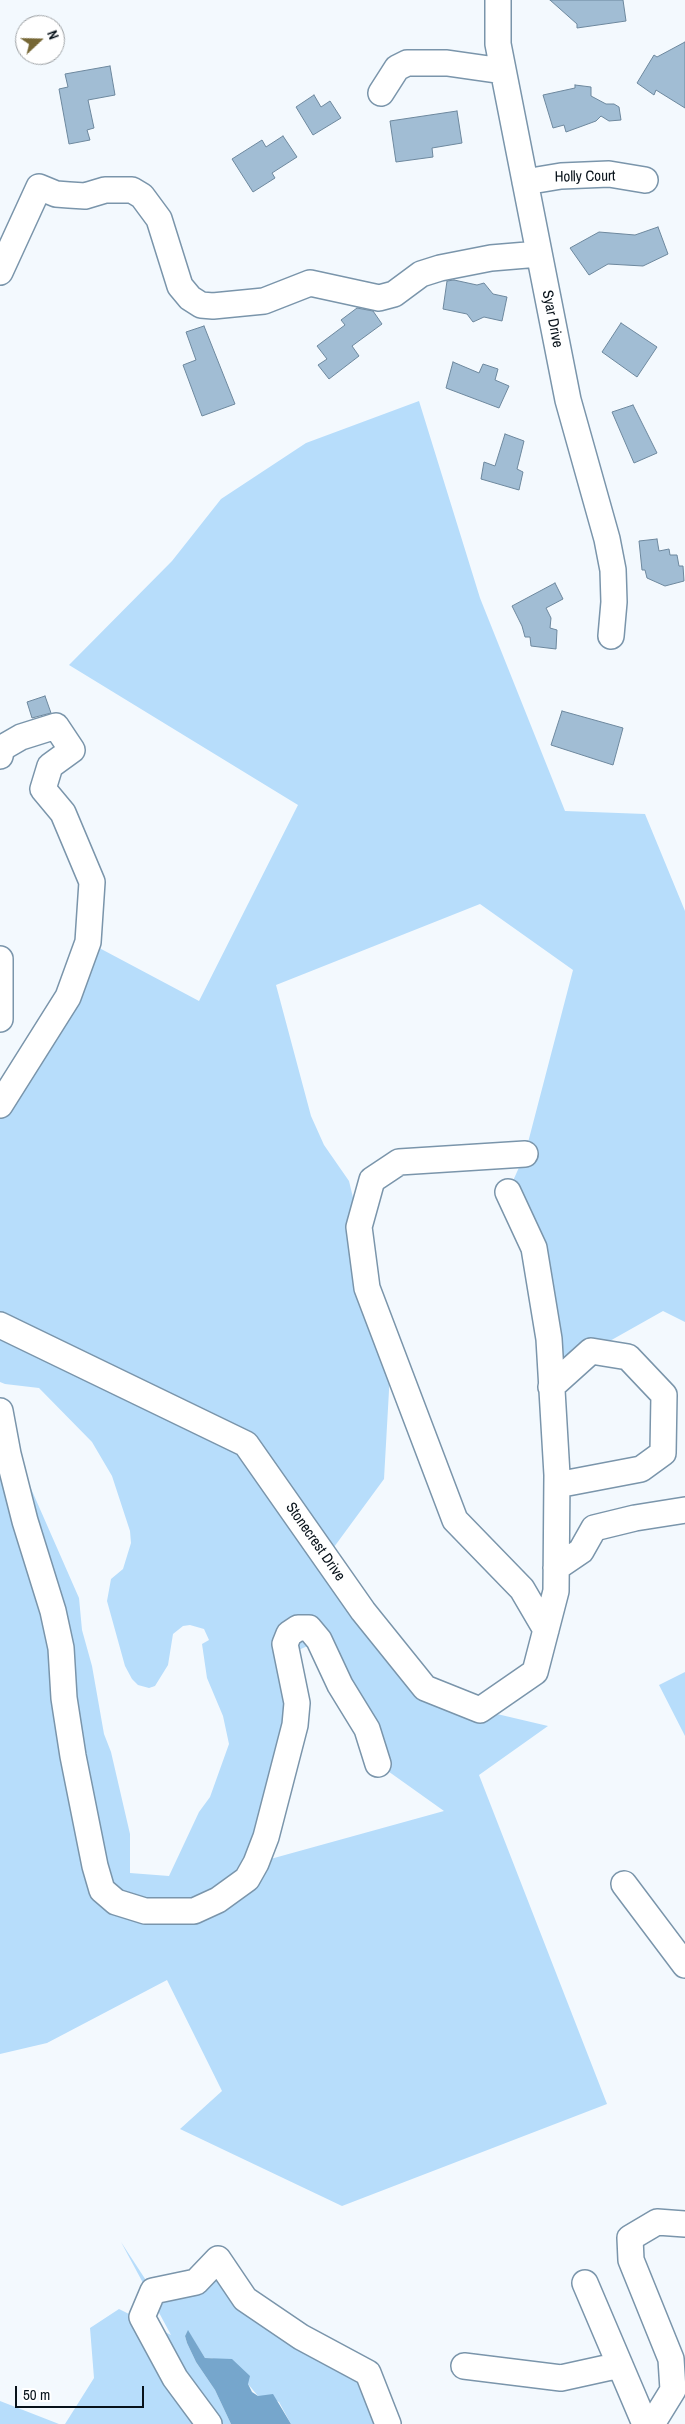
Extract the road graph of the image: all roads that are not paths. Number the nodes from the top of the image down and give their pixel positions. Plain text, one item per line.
1 (498, 0) edge
2 (503, 71) junction
3 (381, 92) dead end
4 (645, 180) dead end
5 (525, 182) junction
6 (539, 254) junction
7 (0, 272) edge
8 (610, 636) dead end
9 (0, 756) edge
10 (0, 959) edge
11 (0, 1019) edge
12 (0, 1105) edge
13 (525, 1154) dead end
14 (508, 1192) dead end
15 (0, 1325) edge
16 (551, 1387) junction
17 (0, 1411) edge
18 (556, 1485) junction
19 (685, 1510) edge
20 (556, 1580) junction
21 (546, 1630) junction
22 (378, 1764) dead end
23 (624, 1884) dead end
24 (685, 1965) edge
25 (685, 2224) edge
26 (585, 2283) dead end
27 (620, 2365) junction
28 (464, 2366) dead end
29 (209, 2424) edge
30 (388, 2424) edge
31 (645, 2424) edge
32 (652, 2424) edge

1 - 2 street, Syar Drive
2 - 3 street
2 - 5 street, Syar Drive
4 - 5 street, Holly Court
5 - 6 street, Syar Drive
6 - 7 street
6 - 8 street, Syar Drive
9 - 12 street
10 - 11 street
13 - 21 street
14 - 16 street
15 - 21 street, Stonecrest Drive
16 - 18 street
16 - 18 street
17 - 22 street
18 - 20 street, Stonecrest Drive
19 - 20 street
20 - 21 street, Stonecrest Drive
23 - 24 street
25 - 32 street
26 - 27 street
27 - 28 street
27 - 31 street
29 - 30 street

